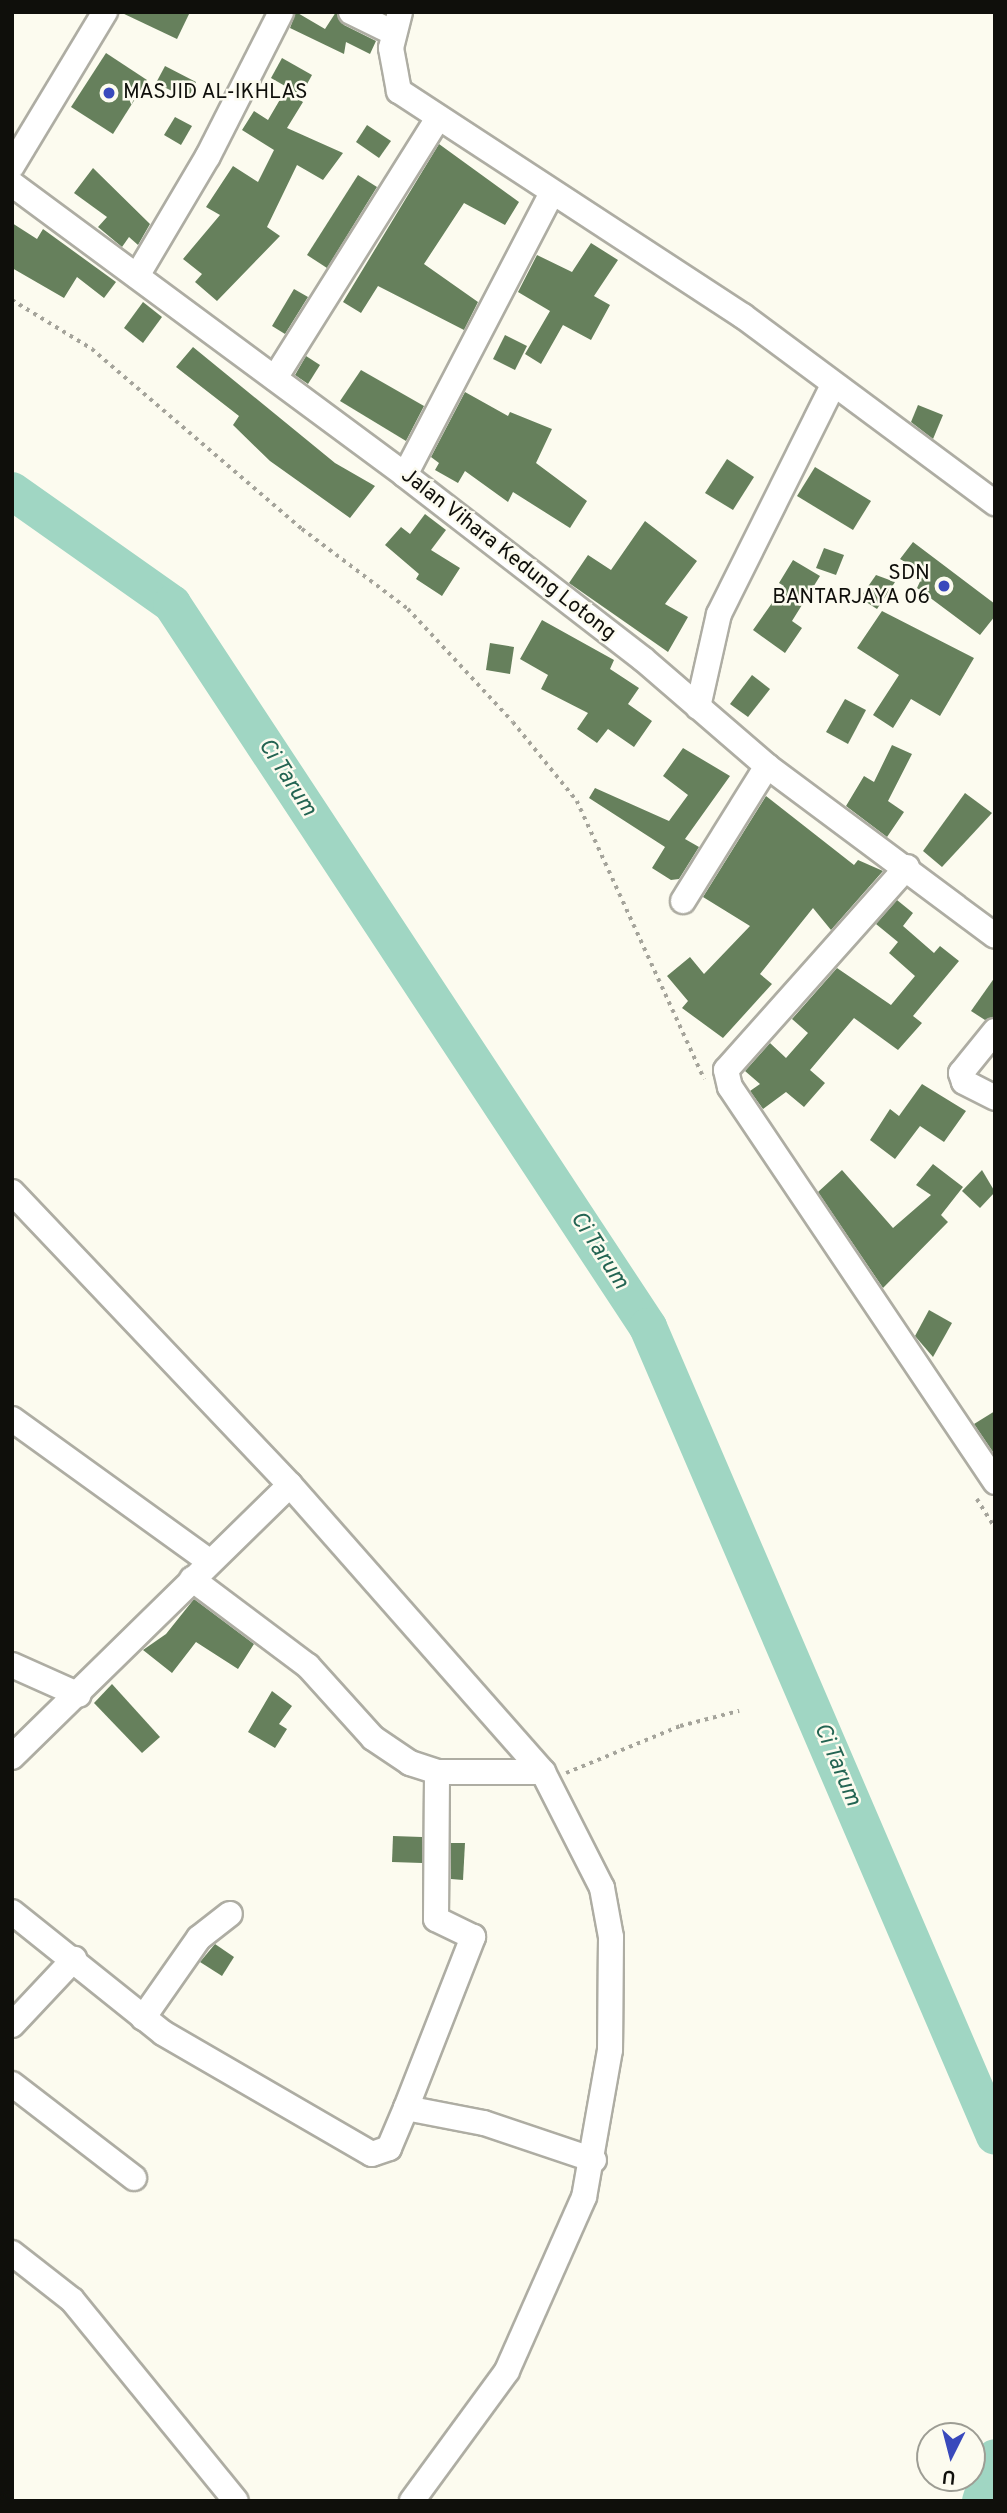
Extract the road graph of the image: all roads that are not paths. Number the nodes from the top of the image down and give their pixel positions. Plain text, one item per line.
1 (105, 12) edge
2 (281, 12) edge
3 (351, 12) edge
4 (396, 22) edge
5 (438, 118) junction
6 (12, 166) edge
7 (12, 184) edge
8 (552, 192) junction
9 (137, 276) junction
10 (275, 378) junction
11 (832, 387) junction
12 (405, 475) junction
13 (995, 503) edge
14 (698, 707) junction
15 (767, 766) junction
16 (907, 867) junction
17 (683, 901) dead end
18 (995, 936) edge
19 (995, 1031) edge
20 (995, 1098) edge
21 (12, 1192) edge
22 (12, 1419) edge
23 (290, 1485) junction
24 (984, 1486) edge
25 (210, 1562) junction
26 (192, 1579) junction
27 (12, 1665) edge
28 (79, 1695) junction
29 (12, 1758) edge
30 (437, 1772) junction
31 (545, 1776) junction
32 (12, 1912) edge
33 (230, 1914) dead end
34 (74, 1959) junction
35 (143, 2018) junction
36 (12, 2025) edge
37 (12, 2084) edge
38 (406, 2108) junction
39 (594, 2160) junction
40 (134, 2178) dead end
41 (15, 2262) edge
42 (236, 2501) edge
43 (412, 2501) edge

1 - 6 street
2 - 9 street
3 - 4 street
4 - 5 street
5 - 8 street
5 - 10 street
7 - 9 street, Jalan Vihara Kedung Lotong
8 - 11 street
8 - 12 street
9 - 10 street, Jalan Vihara Kedung Lotong
10 - 12 street, Jalan Vihara Kedung Lotong
11 - 13 street
11 - 14 street
12 - 14 street, Jalan Vihara Kedung Lotong
14 - 15 street, Jalan Vihara Kedung Lotong
15 - 16 street, Jalan Vihara Kedung Lotong
15 - 17 street
16 - 18 street, Jalan Vihara Kedung Lotong
16 - 24 street
19 - 20 street
21 - 23 street
22 - 25 street
23 - 25 street
23 - 31 street
25 - 26 street
26 - 28 street
26 - 30 street
27 - 28 street
28 - 29 street
30 - 31 street
30 - 38 street
31 - 39 street
32 - 34 street
33 - 35 street
34 - 35 street
34 - 36 street
35 - 38 street
37 - 40 street
38 - 39 street
39 - 43 street
41 - 42 street

